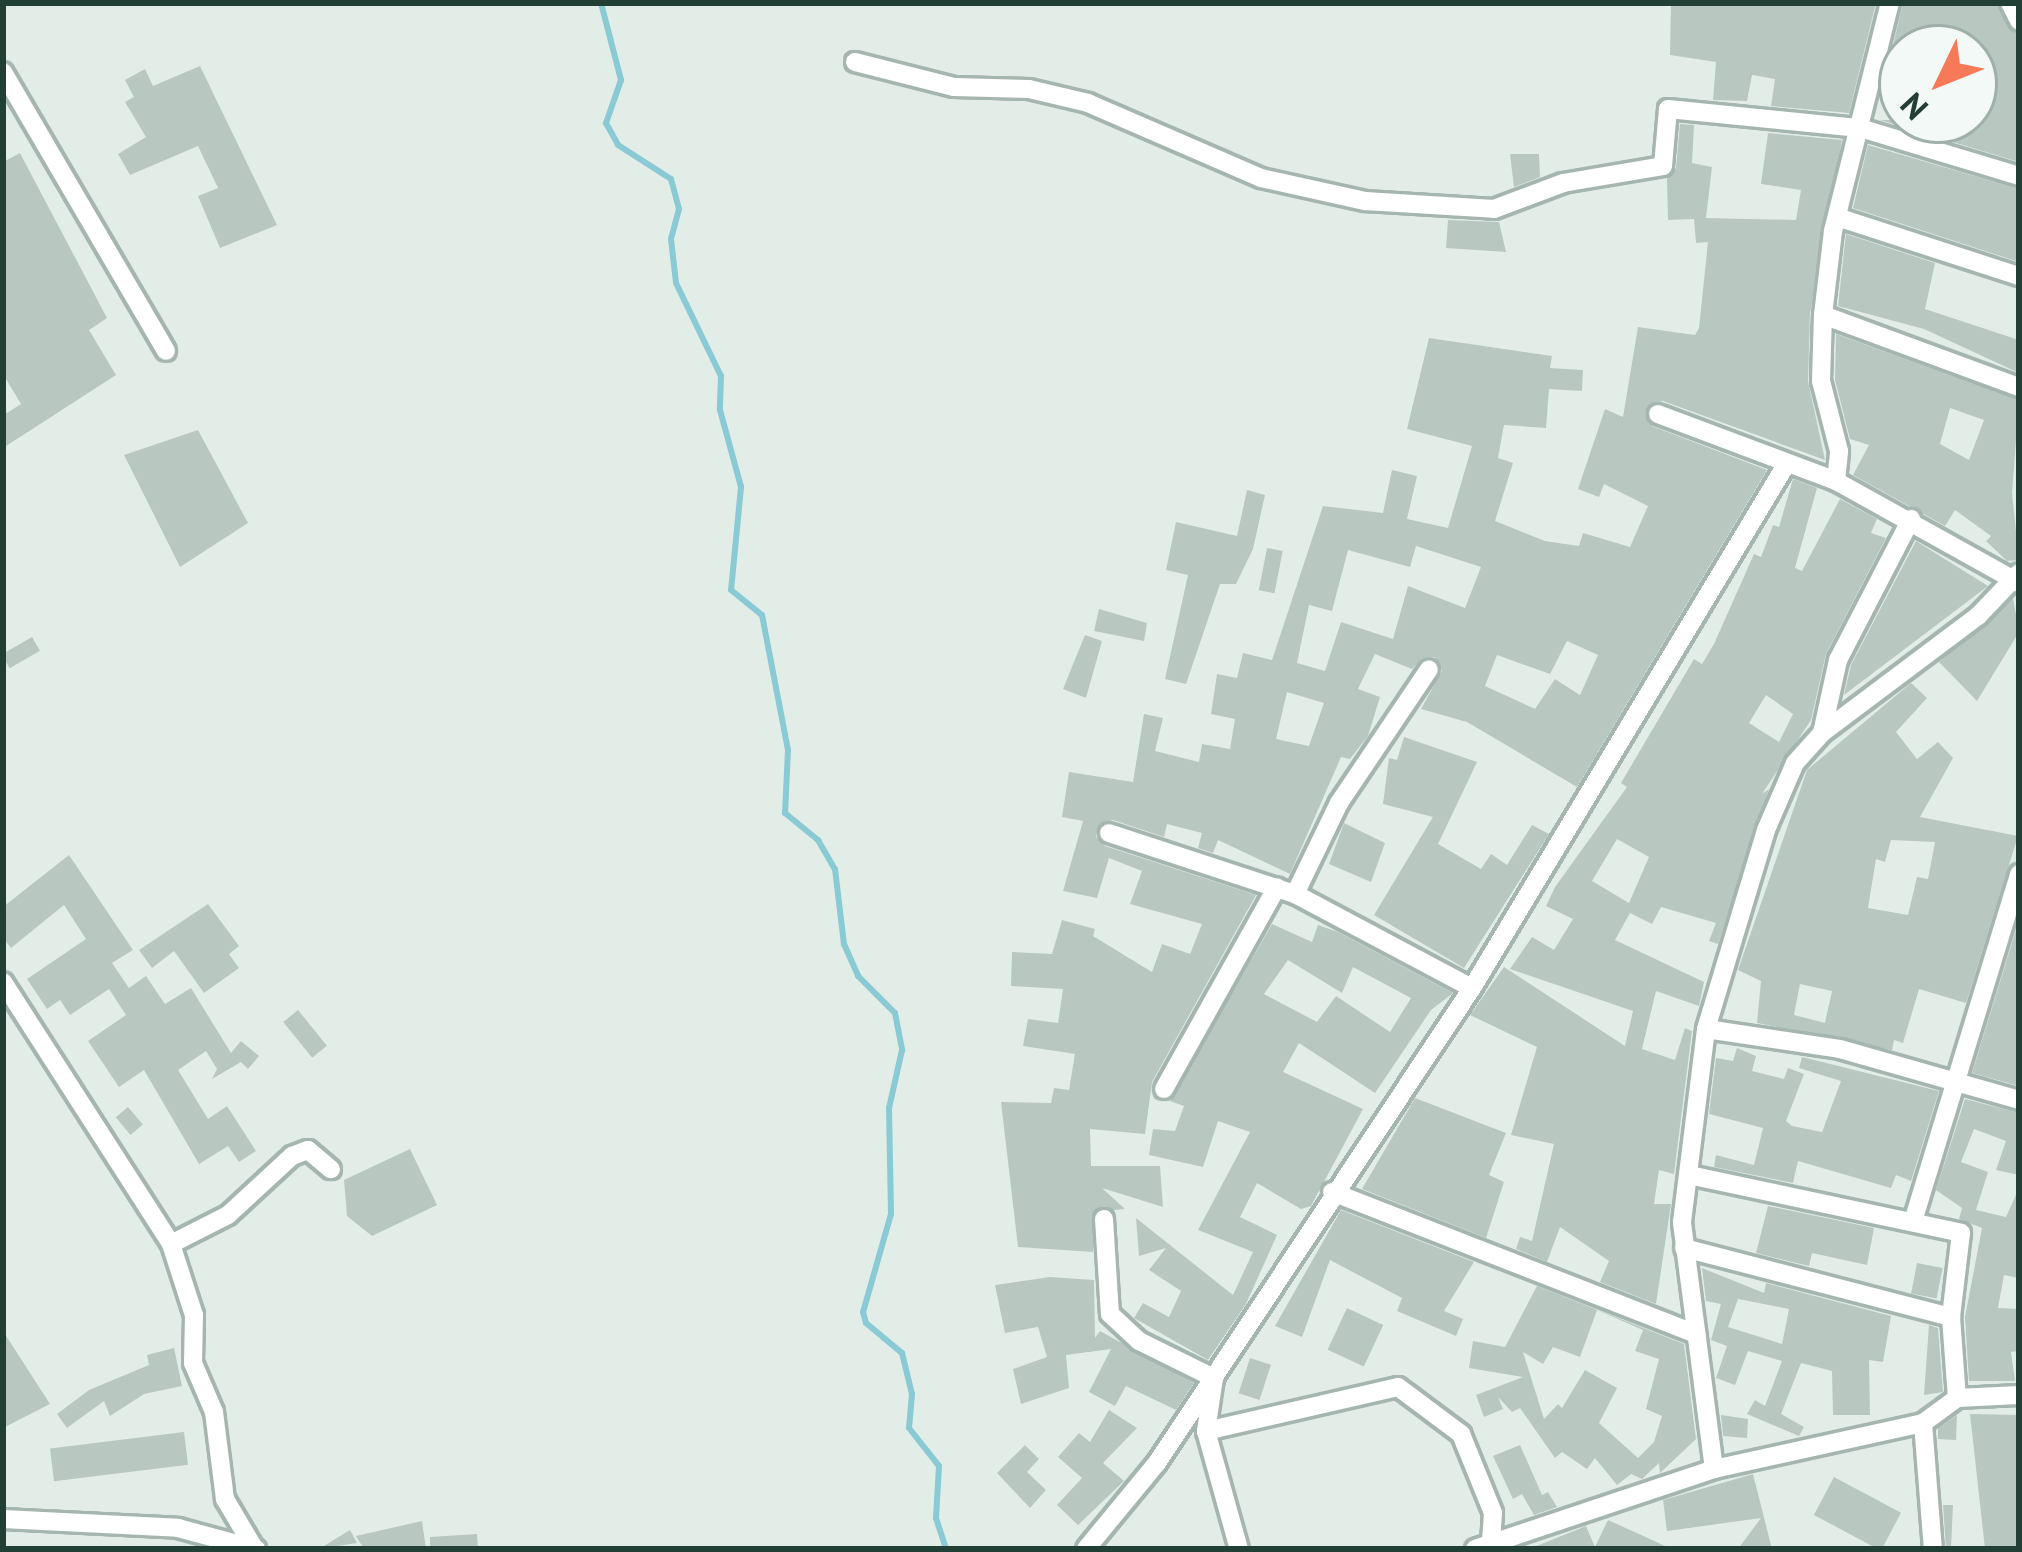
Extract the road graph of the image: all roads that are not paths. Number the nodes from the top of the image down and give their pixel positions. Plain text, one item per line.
1 (1890, 3) edge
2 (2010, 3) edge
3 (2019, 21) edge
4 (855, 62) dead end
5 (3, 72) edge
6 (9, 96) edge
7 (1860, 128) junction
8 (2019, 176) edge
9 (1837, 218) junction
10 (2019, 276) edge
11 (1822, 315) junction
12 (166, 351) dead end
13 (2019, 387) edge
14 (1658, 414) dead end
15 (1787, 463) junction
16 (1836, 481) junction
17 (1911, 519) junction
18 (2017, 579) edge
19 (1429, 669) dead end
20 (1822, 733) junction
21 (1109, 833) dead end
22 (2019, 874) edge
23 (1286, 890) junction
24 (3, 982) edge
25 (1472, 988) junction
26 (1706, 1029) junction
27 (1960, 1078) junction
28 (1164, 1089) dead end
29 (2019, 1100) edge
30 (331, 1169) dead end
31 (1689, 1175) junction
32 (1332, 1192) junction
33 (1915, 1218) junction
34 (1104, 1219) dead end
35 (171, 1244) junction
36 (1684, 1248) junction
37 (1951, 1317) junction
38 (1696, 1334) junction
39 (1214, 1378) junction
40 (2019, 1395) edge
41 (1957, 1398) junction
42 (1923, 1423) junction
43 (1206, 1431) junction
44 (1714, 1469) junction
45 (225, 1499) junction
46 (3, 1519) edge
47 (203, 1535) junction
48 (1483, 1546) edge
49 (255, 1548) edge
50 (1086, 1549) edge
51 (1239, 1549) edge
52 (1933, 1549) edge

1 - 7 street
2 - 3 street
4 - 7 street
5 - 6 street
6 - 12 street
7 - 8 street
7 - 9 street
9 - 10 street
9 - 11 street
11 - 13 street
11 - 16 street
14 - 15 street
15 - 16 street
15 - 25 street
16 - 17 street
17 - 18 street
17 - 20 street
18 - 20 street
19 - 23 street
20 - 26 street
21 - 23 street
22 - 27 street
23 - 25 street
23 - 28 street
24 - 35 street
25 - 32 street
26 - 27 street
26 - 31 street
27 - 29 street
27 - 33 street
30 - 35 street
31 - 33 street
31 - 36 street
32 - 38 street
32 - 39 street
33 - 37 street
34 - 39 street
35 - 45 street
36 - 37 street
36 - 38 street
37 - 41 street
38 - 44 street
39 - 43 street
39 - 50 street
40 - 41 street
41 - 42 street
42 - 44 street
42 - 52 street
43 - 48 street
43 - 51 street
44 - 48 street
45 - 47 street
45 - 49 street
46 - 47 street
47 - 49 street

